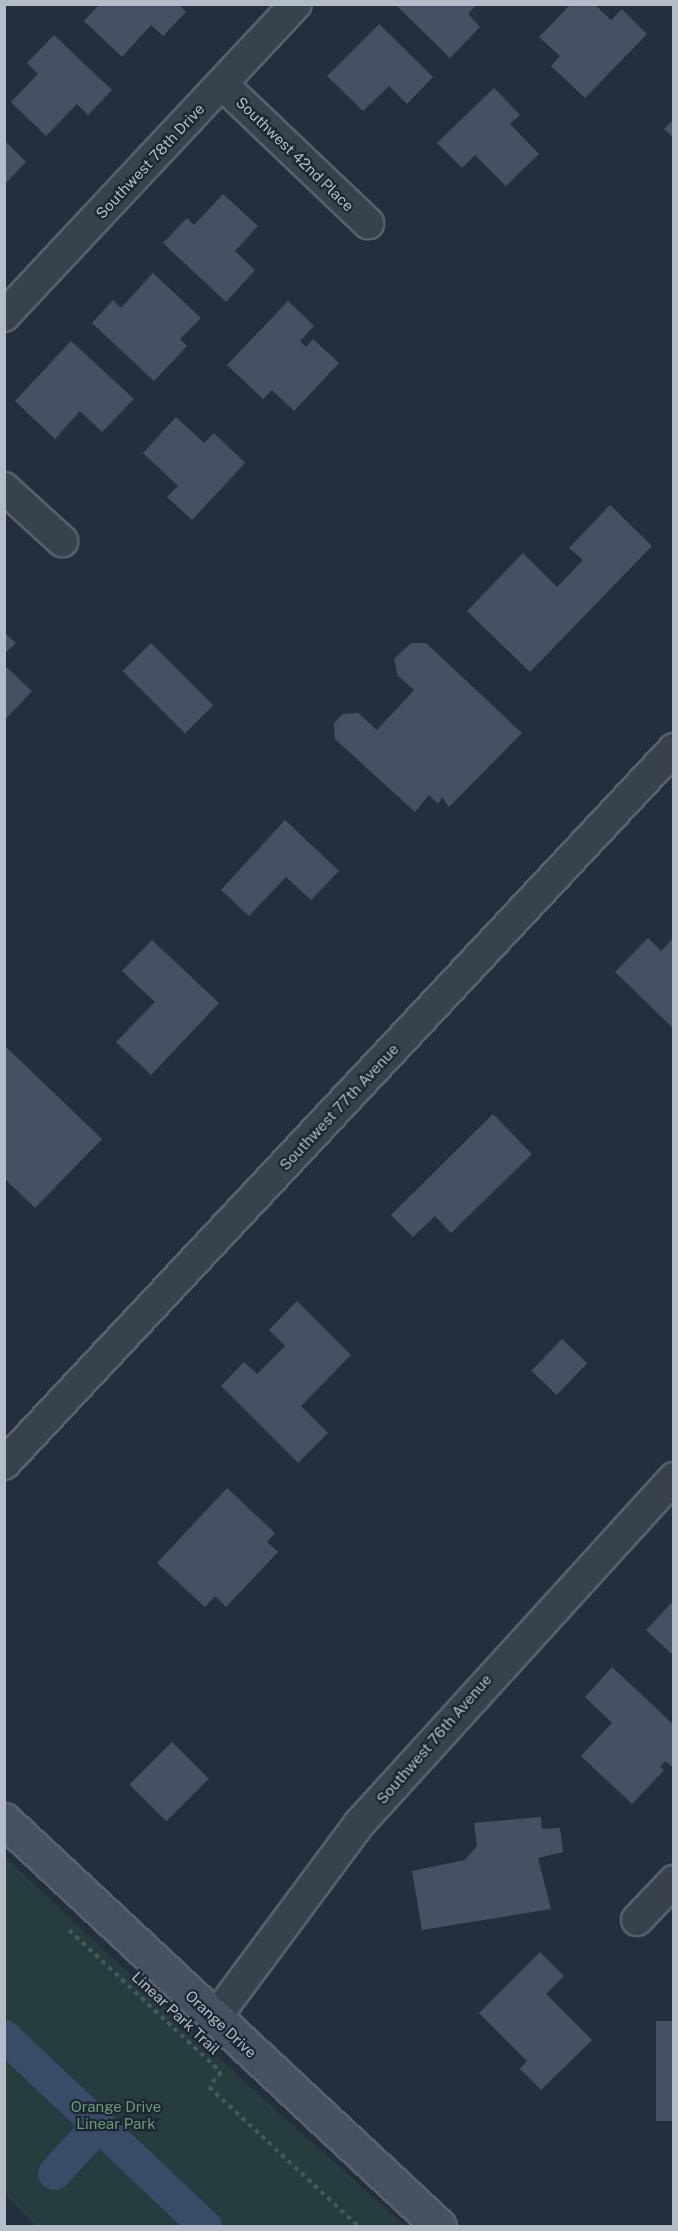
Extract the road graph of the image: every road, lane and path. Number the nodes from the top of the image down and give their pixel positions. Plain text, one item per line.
1 (296, 4) edge
2 (222, 84) junction
3 (368, 223) dead end
4 (4, 316) edge
5 (4, 488) edge
6 (62, 541) dead end
7 (674, 749) edge
8 (4, 1464) edge
9 (674, 1478) edge
10 (4, 1820) edge
11 (674, 1881) edge
12 (637, 1920) dead end
13 (65, 1926) dead end
14 (215, 2018) junction
15 (358, 2226) edge
16 (439, 2226) edge

1 - 2 street, Southwest 78th Drive
2 - 3 street, Southwest 42nd Place
2 - 4 street, Southwest 78th Drive
5 - 6 street
7 - 8 street, Southwest 77th Avenue
9 - 14 street, Southwest 76th Avenue
10 - 14 street, Orange Drive
11 - 12 street
13 - 15 path, Linear Park Trail
14 - 16 street, Orange Drive

